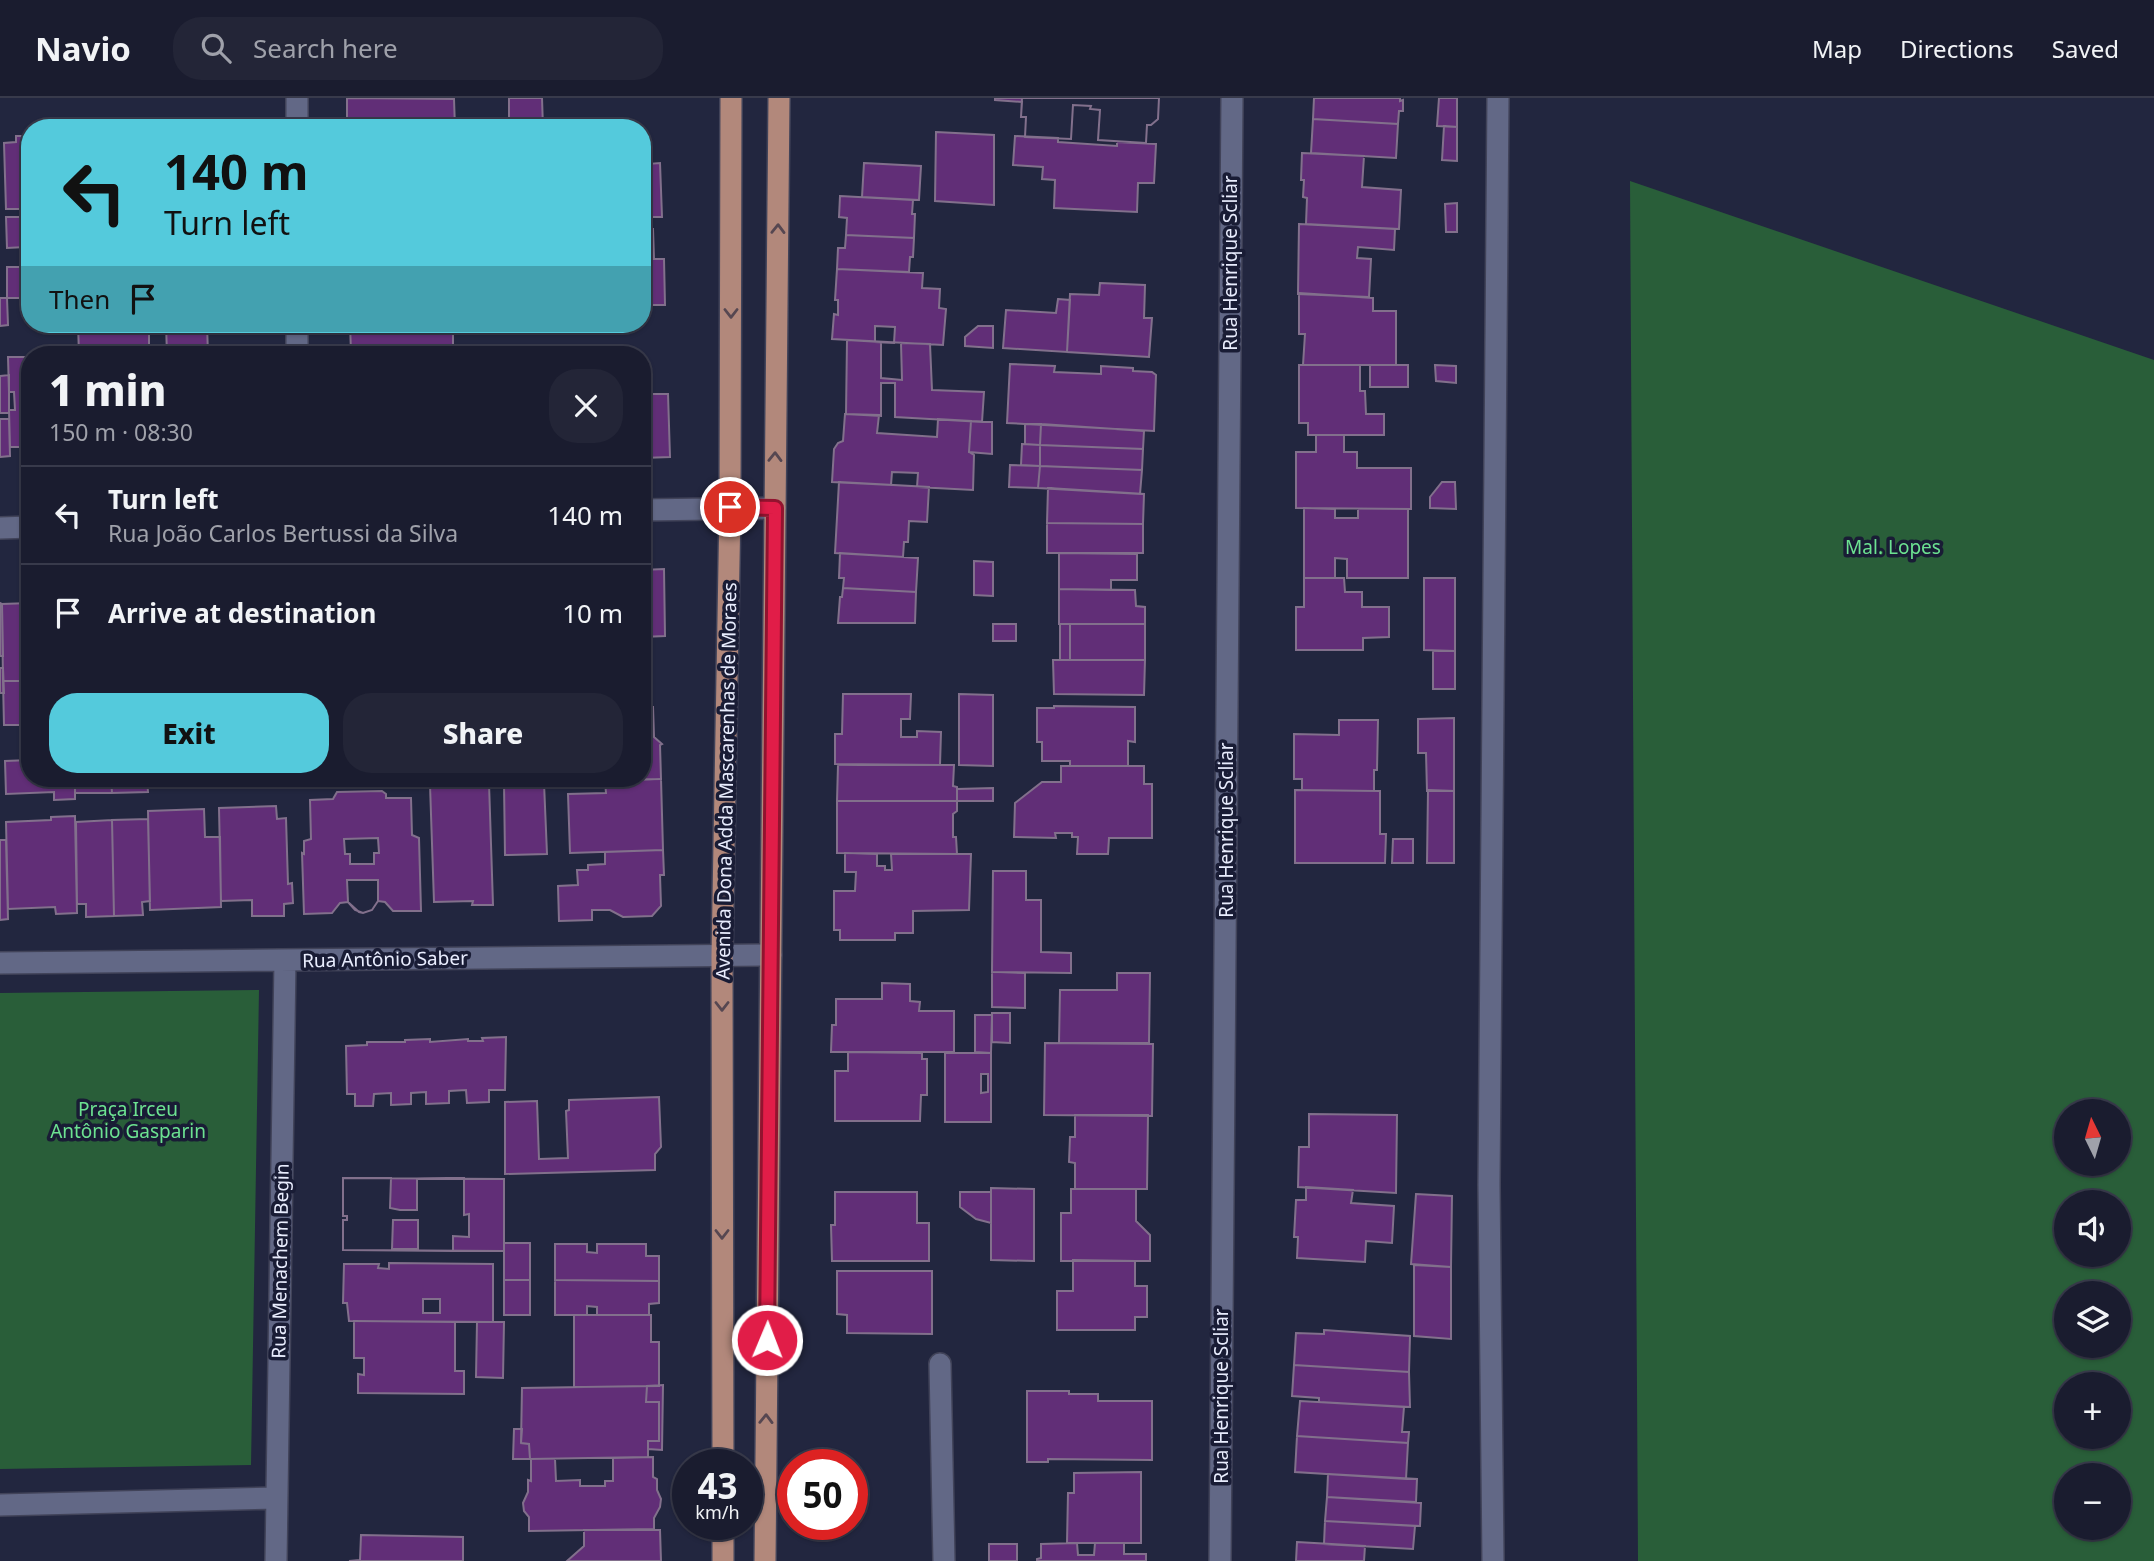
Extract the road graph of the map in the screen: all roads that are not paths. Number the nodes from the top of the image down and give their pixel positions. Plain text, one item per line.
1 (297, 98) edge
2 (731, 98) edge
3 (779, 98) edge
4 (1232, 98) edge
5 (1498, 98) edge
6 (297, 119) edge
7 (730, 507) junction
8 (775, 508) junction
9 (651, 510) edge
10 (21, 527) edge
11 (0, 528) edge
12 (771, 955) junction
13 (722, 956) junction
14 (285, 960) junction
15 (0, 963) edge
16 (940, 1364) dead end
17 (723, 1449) edge
18 (276, 1499) junction
19 (0, 1505) edge
20 (723, 1540) edge
21 (276, 1561) edge
22 (723, 1561) edge
23 (765, 1561) edge
24 (944, 1561) edge
25 (1220, 1561) edge
26 (1493, 1561) edge

1 - 6 street
2 -> 7 main road, Avenida Dona Adda Mascarenhas de Moraes
8 -> 3 main road
4 - 25 street, Rua Henrique Scliar
5 - 26 street
7 - 8 street
7 - 9 street
7 - 13 main road, Avenida Dona Adda Mascarenhas de Moraes
8 - 12 main road
10 - 11 street
12 - 13 street, Rua Antônio Saber
23 -> 12 main road
13 - 14 street, Rua Antônio Saber
13 -> 17 main road, Avenida Dona Adda Mascarenhas de Moraes
14 - 15 street, Rua Antônio Saber
14 - 18 street, Rua Menachem Begin
16 - 24 street
18 - 19 street
18 - 21 street, Rua Menachem Begin
20 - 22 main road

